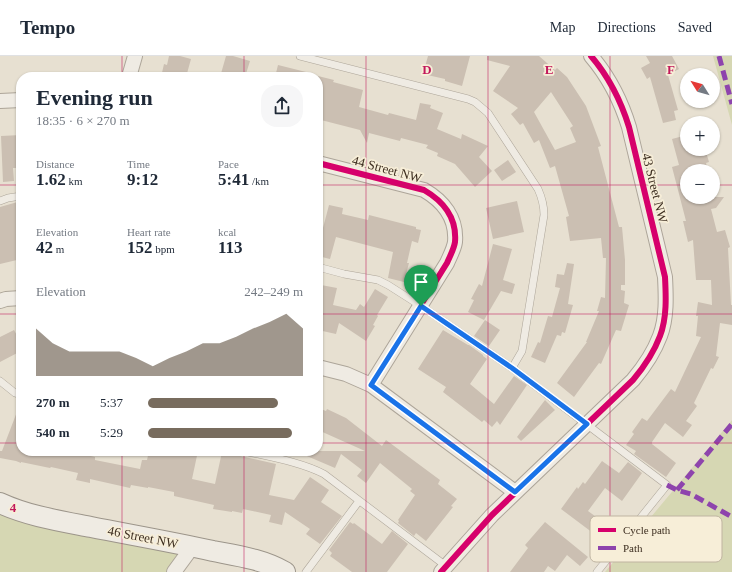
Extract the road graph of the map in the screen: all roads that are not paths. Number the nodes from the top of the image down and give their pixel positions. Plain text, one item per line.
1 (135, 56) edge
2 (300, 56) edge
3 (591, 56) edge
4 (131, 72) edge
5 (16, 100) edge
6 (0, 101) edge
7 (323, 164) edge
8 (16, 197) edge
9 (0, 201) edge
10 (323, 268) edge
11 (16, 299) edge
12 (3, 300) edge
13 (421, 306) junction
14 (323, 368) edge
15 (512, 368) junction
16 (0, 381) edge
17 (371, 385) junction
18 (16, 393) edge
19 (587, 424) junction
20 (265, 456) edge
21 (515, 492) junction
22 (359, 501) junction
23 (0, 503) edge
24 (642, 516) edge
25 (193, 546) junction
26 (605, 562) edge
27 (443, 569) edge
28 (174, 572) edge
29 (285, 572) edge
30 (306, 572) edge
31 (597, 572) edge

1 - 4 street
2 - 15 lane
3 - 19 street, 43 Street NW
5 - 6 street
7 - 13 street, 44 Street NW
8 - 9 lane
10 - 13 lane
11 - 12 street
13 - 15 lane
13 - 17 street
14 - 17 street
15 - 19 lane
16 - 18 lane
17 - 21 street
19 - 21 street, 43 Street NW
19 - 24 lane
20 - 22 lane
21 - 27 street, 43 Street NW
22 - 27 lane
22 - 30 lane
23 - 25 street, 46 Street NW
25 - 28 street
25 - 29 street, 46 Street NW
26 - 31 lane

